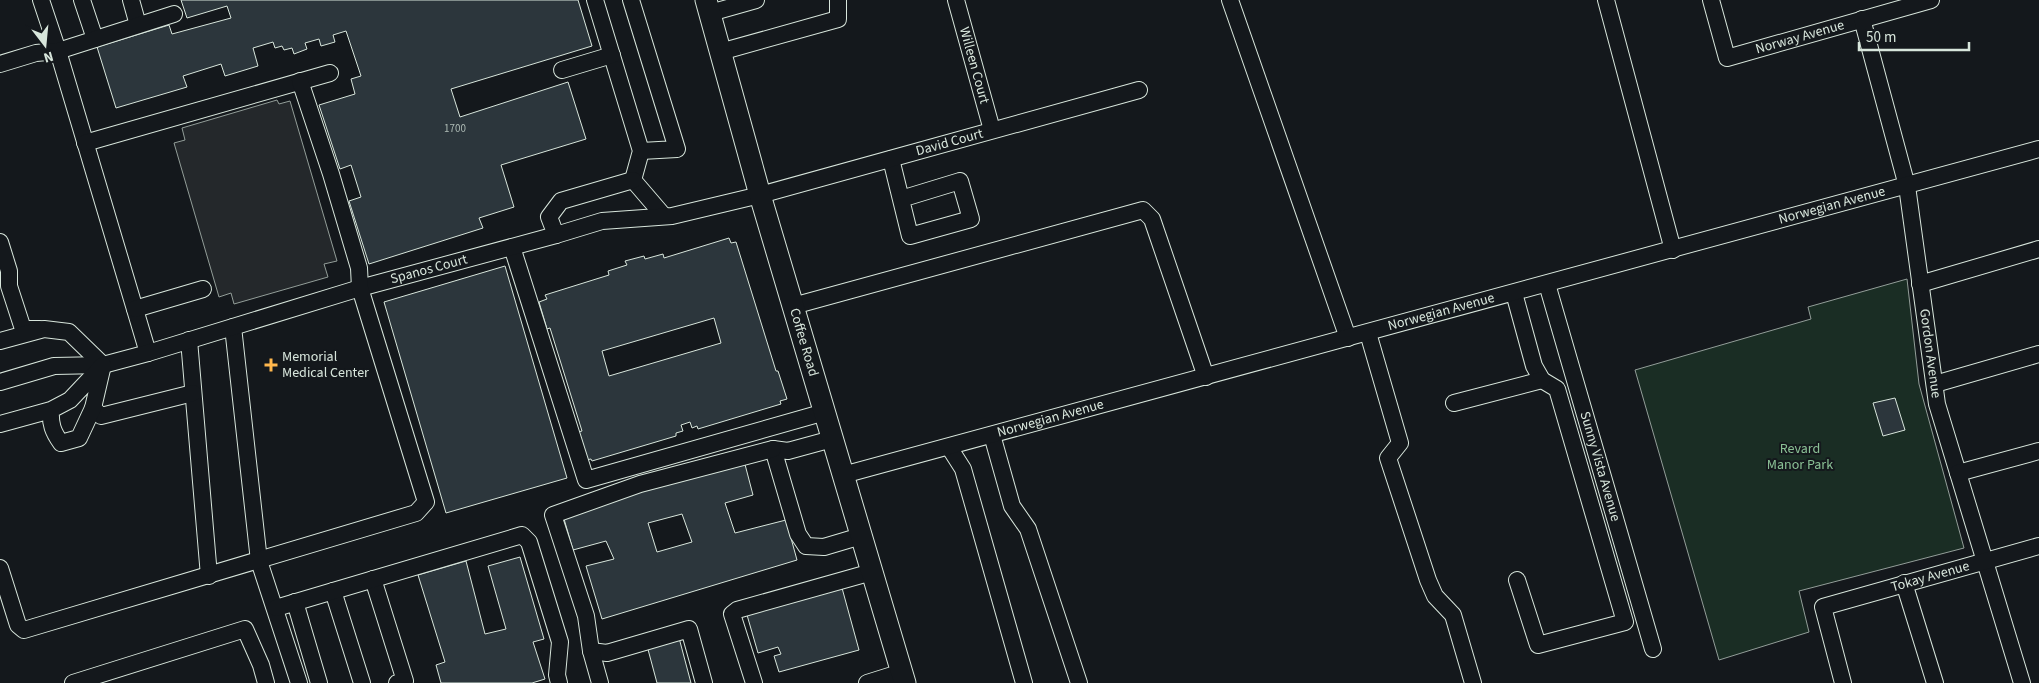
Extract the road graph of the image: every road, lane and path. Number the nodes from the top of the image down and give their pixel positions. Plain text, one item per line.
1 (40, 0) edge
2 (82, 0) edge
3 (131, 0) edge
4 (595, 0) edge
5 (631, 0) edge
6 (756, 0) edge
7 (838, 0) edge
8 (956, 0) edge
9 (1230, 0) edge
10 (1606, 0) edge
11 (1711, 0) edge
12 (1931, 0) edge
13 (708, 7) edge
14 (174, 14) dead end
15 (1862, 19) junction
16 (138, 25) junction
17 (95, 39) junction
18 (58, 51) junction
19 (720, 52) junction
20 (612, 55) junction
21 (0, 64) edge
22 (562, 70) dead end
23 (330, 73) dead end
24 (300, 82) junction
25 (1139, 90) dead end
26 (992, 130) junction
27 (85, 143) junction
28 (2039, 149) edge
29 (641, 151) junction
30 (891, 159) junction
31 (634, 180) junction
32 (1907, 186) junction
33 (760, 195) junction
34 (901, 199) dead end
35 (663, 215) junction
36 (556, 235) junction
37 (0, 242) edge
38 (512, 247) junction
39 (1673, 250) junction
40 (2039, 250) edge
41 (1547, 284) junction
42 (1920, 284) junction
43 (5, 287) edge
44 (360, 288) junction
45 (203, 289) dead end
46 (1514, 293) junction
47 (793, 306) junction
48 (135, 309) junction
49 (233, 327) junction
50 (44, 329) junction
51 (1368, 333) junction
52 (1348, 338) junction
53 (189, 340) junction
54 (0, 341) edge
55 (148, 353) junction
56 (2039, 354) edge
57 (103, 365) junction
58 (1206, 377) junction
59 (1542, 380) junction
60 (0, 382) edge
61 (1934, 384) junction
62 (193, 393) junction
63 (1454, 403) dead end
64 (93, 408) junction
65 (51, 410) junction
66 (825, 412) junction
67 (0, 424) edge
68 (992, 435) junction
69 (832, 438) junction
70 (949, 446) junction
71 (773, 449) junction
72 (2039, 450) edge
73 (1958, 473) junction
74 (843, 475) junction
75 (861, 536) junction
76 (2039, 546) edge
77 (259, 561) junction
78 (1985, 561) junction
79 (0, 568) edge
80 (872, 572) junction
81 (208, 576) junction
82 (373, 579) junction
83 (1517, 580) dead end
84 (1904, 583) junction
85 (333, 591) junction
86 (295, 602) junction
87 (276, 608) junction
88 (1653, 649) dead end
89 (592, 651) junction
90 (903, 678) edge
91 (73, 683) edge
92 (266, 683) edge
93 (299, 683) edge
94 (319, 683) edge
95 (362, 683) edge
96 (397, 683) edge
97 (559, 683) edge
98 (600, 683) edge
99 (704, 683) edge
100 (754, 683) edge
101 (867, 683) edge
102 (1024, 683) edge
103 (1079, 683) edge
104 (1473, 683) edge
105 (1843, 683) edge
106 (1935, 683) edge
107 (2022, 683) edge

1 - 18 street
2 - 17 street
3 - 16 street
4 - 20 street
5 - 29 street
6 - 13 street
7 - 19 street
8 - 26 street, Willeen Court
9 - 52 street
10 - 39 street
11 - 15 street, Norway Avenue
12 - 15 street, Norway Avenue
13 - 19 main road, Coffee Road
14 - 16 street
15 - 32 street, Gordon Avenue
16 - 17 street
17 - 18 street
18 - 21 street
18 - 27 street
19 - 33 main road, Coffee Road
20 - 22 street
20 - 29 street
23 - 24 street
24 - 27 street
24 - 44 street
25 - 26 street, David Court
26 - 30 street, David Court
27 - 48 street
28 - 32 street, Norwegian Avenue
29 - 31 street
30 - 33 street, David Court
30 - 34 street
31 - 35 street
31 - 36 street
32 - 39 street, Norwegian Avenue
32 - 42 street, Gordon Avenue
33 - 35 street, Spanos Court
33 - 47 main road, Coffee Road
35 - 36 street, Spanos Court
36 - 38 street, Spanos Court
37 - 43 street
38 - 44 street, Spanos Court
38 - 66 street
39 - 41 street, Norwegian Avenue
40 - 42 street
41 - 46 street, Norwegian Avenue
41 - 88 street, Sunny Vista Avenue
42 - 61 street, Gordon Avenue
43 - 50 street
44 - 49 street, Spanos Court
44 - 77 street
45 - 48 street
46 - 51 street, Norwegian Avenue
46 - 59 street
47 - 58 street
47 - 66 main road, Coffee Road
48 - 55 street
49 - 53 street, Spanos Court
49 - 77 street
50 - 54 street
50 - 57 street
51 - 52 street, Norwegian Avenue
51 - 104 street
52 - 58 street, Norwegian Avenue
53 - 55 street, Spanos Court
53 - 62 street
55 - 57 street, Spanos Court
56 - 61 street
57 - 60 street, Spanos Court
57 - 64 street
57 - 65 street
58 - 68 street, Norwegian Avenue
59 - 63 street
59 - 83 street
61 - 73 street, Gordon Avenue
62 - 64 street
62 - 81 street
64 - 65 street
65 - 67 street
66 - 69 main road, Coffee Road
68 - 70 street, Norwegian Avenue
68 - 103 street
69 - 71 street
69 - 74 main road, Coffee Road
70 - 74 street, Norwegian Avenue
70 - 102 street
71 - 75 street
71 - 89 street
72 - 73 street
73 - 78 street, Gordon Avenue
74 - 75 main road, Coffee Road
75 - 80 main road, Coffee Road
76 - 78 street, Tokay Avenue
77 - 81 street
77 - 87 street
78 - 84 street, Tokay Avenue
78 - 107 street, Gordon Avenue
79 - 81 street
80 - 90 main road, Coffee Road
80 - 100 street
82 - 85 street
82 - 96 street
82 - 97 street
84 - 105 street, Tokay Avenue
84 - 106 street
85 - 86 street
85 - 95 street
86 - 87 street
86 - 94 street
87 - 93 street
89 - 98 street
89 - 99 street
90 - 101 street
91 - 92 street

